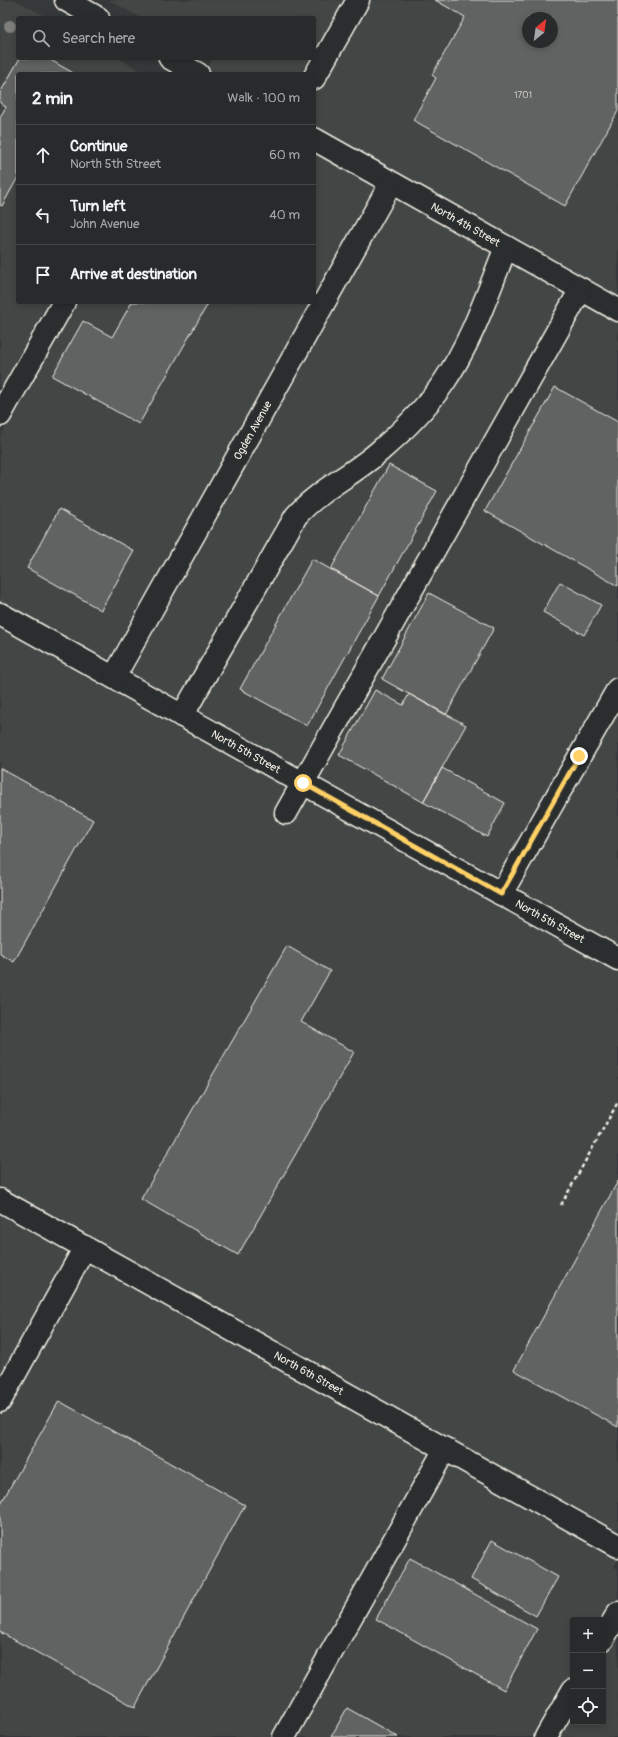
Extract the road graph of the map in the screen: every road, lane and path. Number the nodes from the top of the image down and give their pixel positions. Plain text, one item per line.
1 (66, 0) edge
2 (358, 0) edge
3 (94, 16) edge
4 (173, 60) edge
5 (192, 72) edge
6 (316, 74) edge
7 (316, 140) edge
8 (391, 182) junction
9 (506, 247) junction
10 (581, 289) junction
11 (63, 304) edge
12 (618, 310) edge
13 (0, 415) edge
14 (0, 614) edge
15 (114, 678) junction
16 (618, 688) edge
17 (182, 716) junction
18 (303, 783) junction
19 (286, 813) dead end
20 (501, 894) junction
21 (618, 959) edge
22 (618, 1102) edge
23 (0, 1200) edge
24 (561, 1205) dead end
25 (85, 1247) junction
26 (0, 1401) edge
27 (445, 1449) junction
28 (618, 1546) edge
29 (618, 1613) edge
30 (606, 1634) edge
31 (570, 1695) edge
32 (284, 1737) edge
33 (546, 1737) edge

1 - 3 street
2 - 6 street
4 - 5 street
7 - 8 street, North 4th Street
8 - 9 street, North 4th Street
8 - 15 street, Ogden Avenue
9 - 10 street, North 4th Street
9 - 17 street
10 - 12 street, North 4th Street
10 - 18 street
11 - 13 street
14 - 15 street, North 5th Street
15 - 17 street, North 5th Street
16 - 20 street
17 - 18 street, North 5th Street
18 - 19 street
18 - 20 street, North 5th Street
20 - 21 street, North 5th Street
22 - 24 path
23 - 25 street, North 6th Street
25 - 26 street
25 - 27 street, North 6th Street
27 - 28 street, North 6th Street
27 - 32 street
29 - 30 street
31 - 33 street

